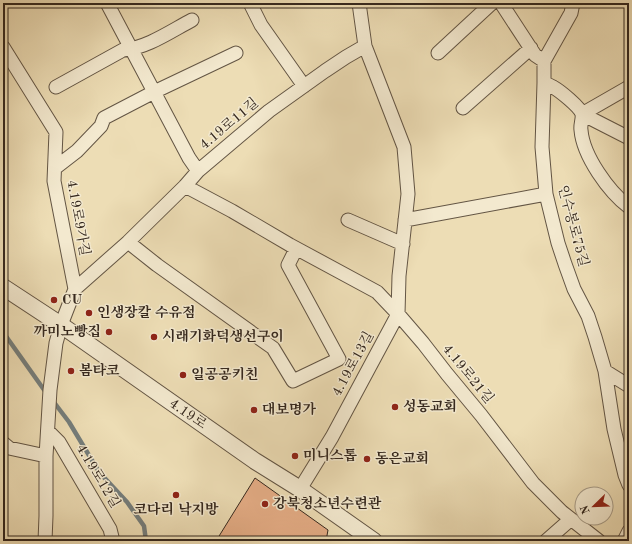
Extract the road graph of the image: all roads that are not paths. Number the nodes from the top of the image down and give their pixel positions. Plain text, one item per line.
1 (107, 3) edge
2 (250, 3) edge
3 (359, 3) edge
4 (492, 3) edge
5 (501, 3) edge
6 (573, 3) edge
7 (192, 20) dead end
8 (365, 46) junction
9 (3, 47) edge
10 (531, 48) junction
11 (131, 49) junction
12 (236, 53) dead end
13 (438, 53) dead end
14 (544, 61) junction
15 (544, 83) junction
16 (304, 86) junction
17 (56, 87) dead end
18 (629, 87) edge
19 (154, 92) junction
20 (463, 108) dead end
21 (582, 114) junction
22 (629, 138) edge
23 (55, 168) junction
24 (198, 171) junction
25 (185, 186) junction
26 (546, 194) junction
27 (629, 207) edge
28 (348, 220) dead end
29 (405, 220) junction
30 (128, 242) junction
31 (403, 244) junction
32 (296, 249) junction
33 (3, 287) edge
34 (75, 289) junction
35 (398, 314) junction
36 (61, 326) junction
37 (605, 371) junction
38 (629, 386) edge
39 (48, 431) junction
40 (3, 442) edge
41 (46, 456) junction
42 (629, 485) edge
43 (300, 489) junction
44 (571, 519) junction
45 (629, 530) edge
46 (45, 541) edge
47 (113, 541) edge
48 (374, 541) edge
49 (546, 541) edge
50 (599, 541) edge
51 (624, 541) edge

1 - 11 street
2 - 16 street
3 - 8 street, 4.19로13길
4 - 13 street
5 - 10 street
6 - 14 street
7 - 11 street
8 - 16 street, 4.19로11길
8 - 29 street, 4.19로13길
9 - 23 street, 4.19로9가길
10 - 14 street
10 - 20 street
11 - 17 street
11 - 19 street
12 - 19 street
14 - 15 street, 인수봉로75길
15 - 21 street
15 - 26 street, 인수봉로75길
16 - 24 street, 4.19로11길
18 - 21 street
19 - 23 street
19 - 24 street
21 - 22 street
21 - 27 street
23 - 34 street, 4.19로9가길
24 - 25 street, 4.19로11길
25 - 30 street, 4.19로11길
25 - 32 street, 4.19로21길
26 - 29 street
26 - 37 street, 인수봉로75길
28 - 31 street
29 - 31 street, 4.19로13길
30 - 32 street
30 - 34 street, 4.19로11길
31 - 35 street, 4.19로13길
32 - 35 street, 4.19로21길
33 - 36 street, 4.19로
34 - 36 street, 4.19로11길
35 - 43 street, 4.19로13길
35 - 44 street, 4.19로21길
36 - 39 street
36 - 43 street, 4.19로
37 - 38 street
37 - 42 street, 인수봉로75길
39 - 41 street
39 - 47 street, 4.19로12길
40 - 41 street
41 - 46 street
43 - 48 street, 4.19로
44 - 49 street
44 - 50 street, 4.19로21길
45 - 51 street

